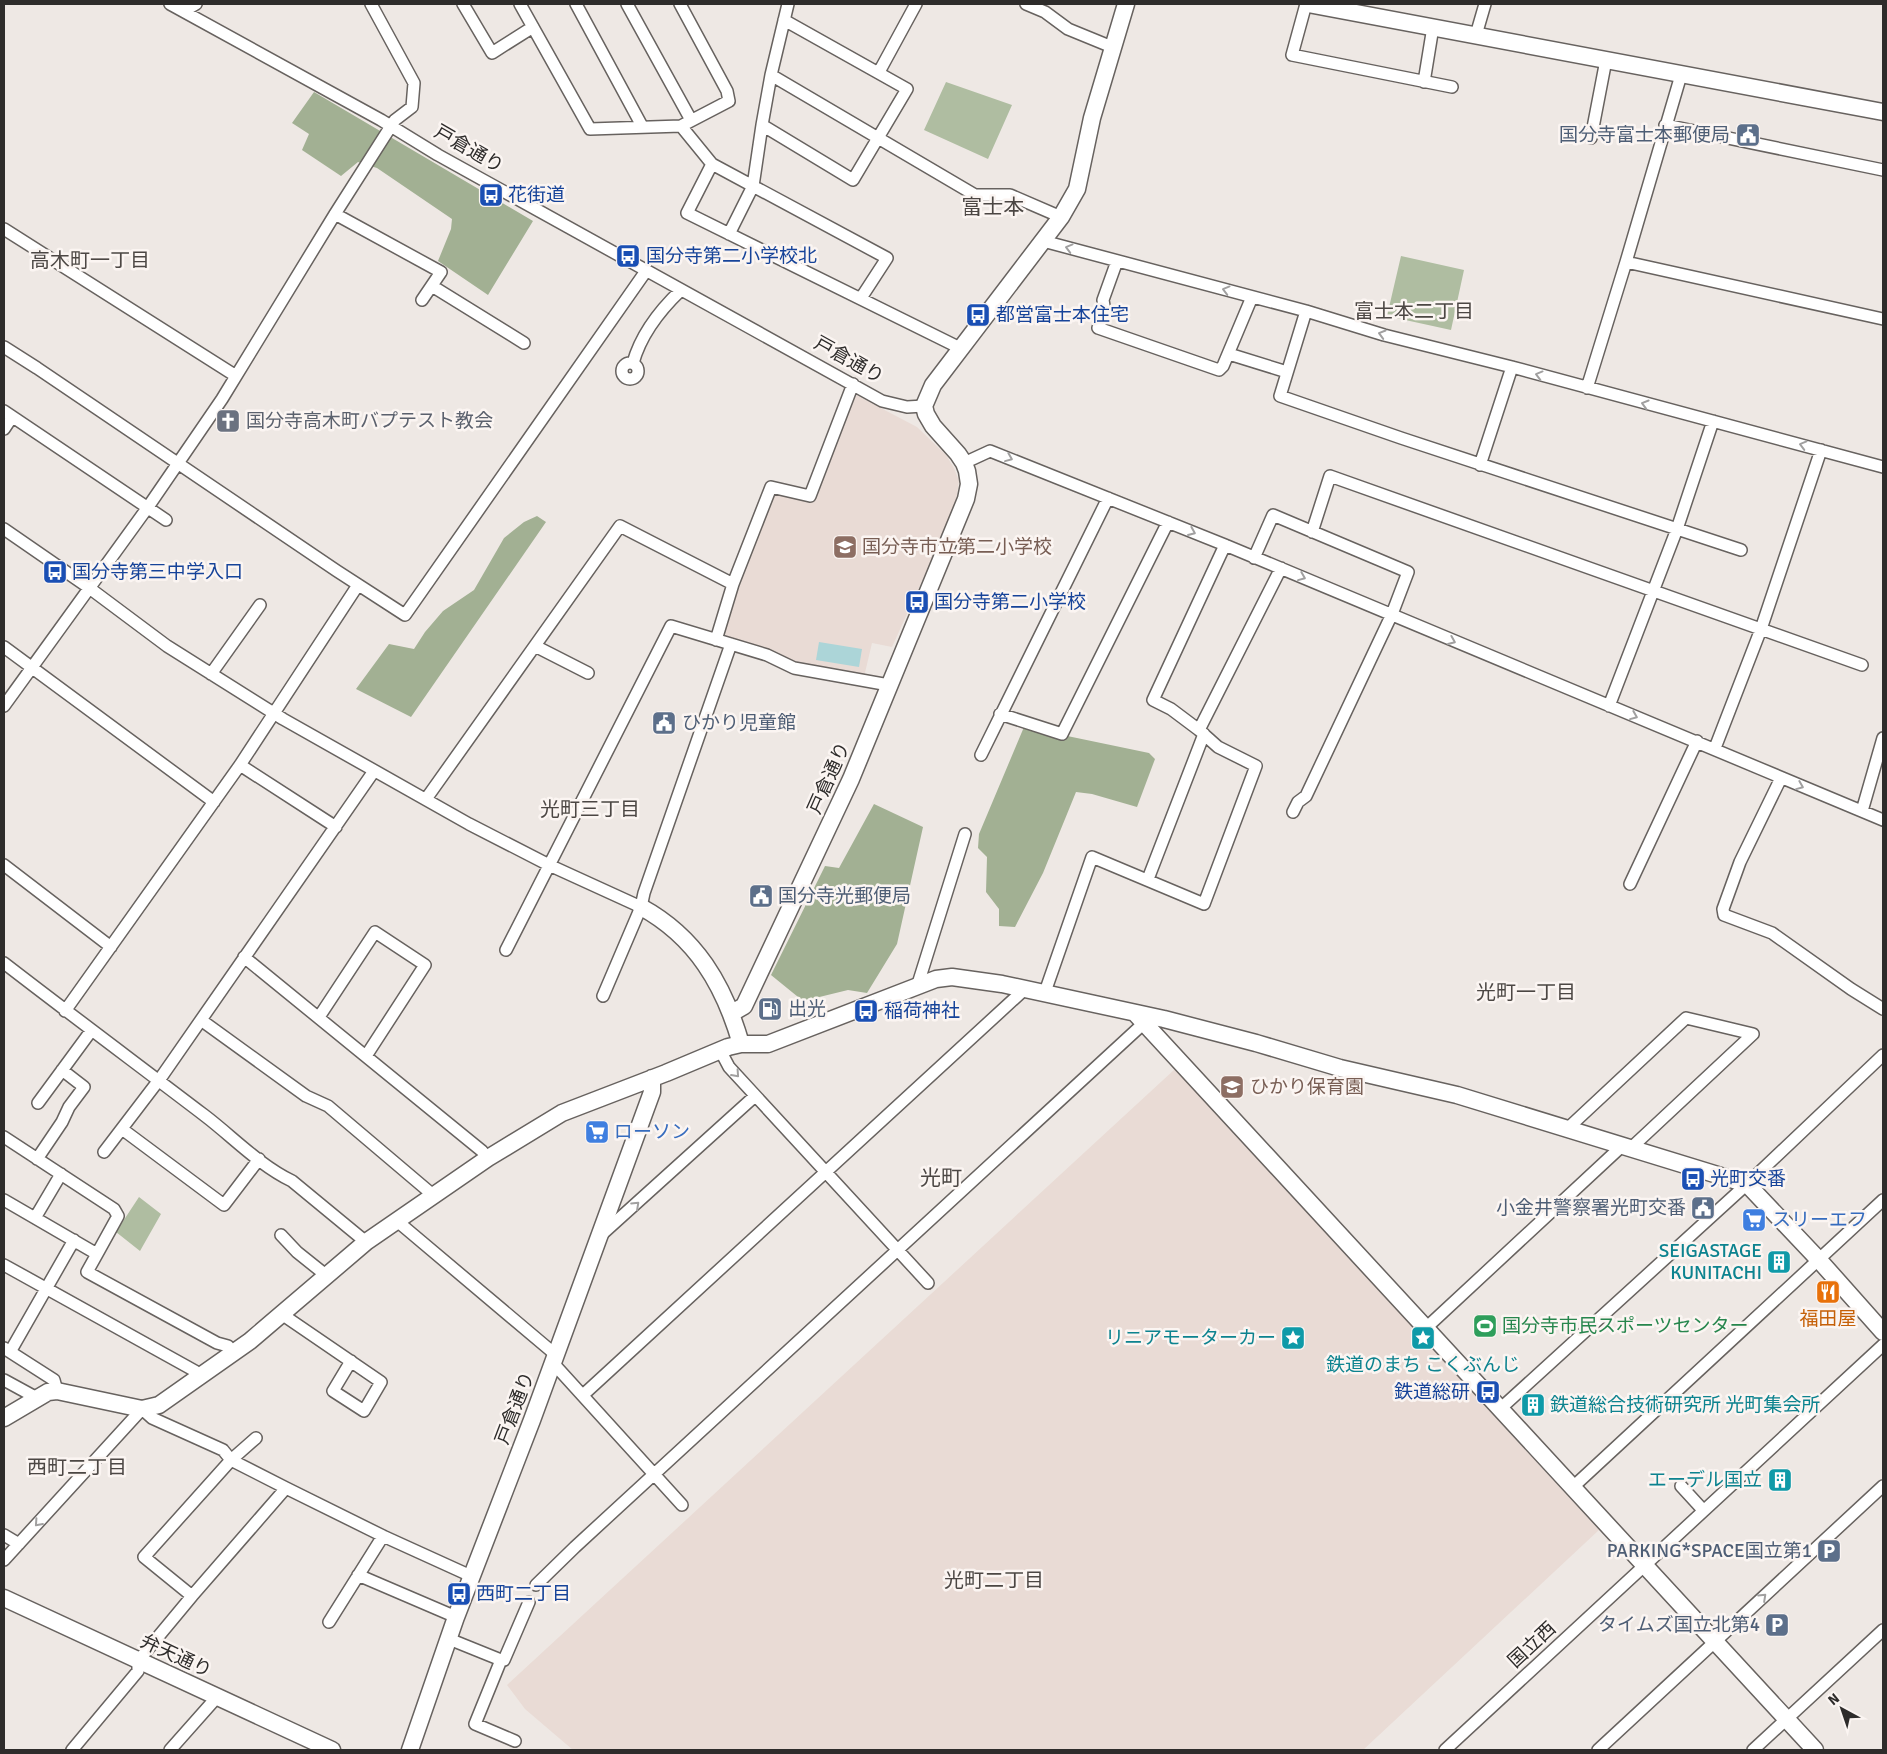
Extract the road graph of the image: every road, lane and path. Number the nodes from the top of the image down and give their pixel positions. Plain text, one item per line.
1 (170, 4) edge
2 (196, 4) edge
3 (371, 4) edge
4 (463, 4) edge
5 (520, 4) edge
6 (576, 4) edge
7 (627, 4) edge
8 (680, 4) edge
9 (788, 4) edge
10 (916, 4) edge
11 (1026, 4) edge
12 (1126, 4) edge
13 (1307, 4) edge
14 (1485, 4) edge
15 (184, 11) junction
16 (784, 20) junction
17 (533, 27) junction
18 (1433, 27) junction
19 (1476, 35) junction
20 (1112, 47) junction
21 (1606, 60) junction
22 (879, 72) junction
23 (1681, 74) junction
24 (771, 75) junction
25 (1424, 82) junction
26 (1452, 87) dead end
27 (1883, 112) edge
28 (686, 123) junction
29 (762, 125) junction
30 (1665, 125) junction
31 (391, 126) junction
32 (642, 126) junction
33 (878, 137) junction
34 (1591, 138) dead end
35 (712, 164) junction
36 (1883, 170) edge
37 (753, 186) junction
38 (335, 214) junction
39 (1061, 217) junction
40 (4, 229) edge
41 (729, 234) junction
42 (1043, 241) junction
43 (1117, 261) junction
44 (1626, 262) junction
45 (646, 271) junction
46 (432, 286) junction
47 (681, 290) junction
48 (1252, 297) junction
49 (861, 298) junction
50 (422, 300) dead end
51 (1306, 311) junction
52 (1883, 319) edge
53 (524, 343) dead end
54 (4, 347) edge
55 (960, 348) junction
56 (1229, 354) junction
57 (633, 364) dead end
58 (1512, 367) junction
59 (1287, 372) junction
60 (236, 376) junction
61 (853, 384) junction
62 (1586, 388) junction
63 (924, 406) junction
64 (8, 414) edge
65 (1713, 421) junction
66 (4, 429) edge
67 (1822, 450) junction
68 (964, 462) junction
69 (178, 464) junction
70 (1480, 465) junction
71 (1883, 468) edge
72 (1108, 498) junction
73 (148, 507) junction
74 (166, 520) dead end
75 (1168, 522) junction
76 (4, 529) edge
77 (1677, 529) junction
78 (1312, 532) junction
79 (1225, 545) junction
80 (1741, 550) dead end
81 (1254, 558) junction
82 (1280, 568) junction
83 (733, 584) junction
84 (358, 585) junction
85 (88, 588) junction
86 (1652, 590) junction
87 (260, 605) dead end
88 (1392, 614) junction
89 (1761, 629) junction
90 (716, 640) junction
91 (731, 644) junction
92 (535, 646) junction
93 (4, 647) edge
94 (1862, 665) dead end
95 (30, 668) junction
96 (588, 673) dead end
97 (211, 674) junction
98 (889, 685) junction
99 (4, 706) edge
100 (1609, 706) junction
101 (274, 714) junction
102 (1000, 714) junction
103 (1202, 732) junction
104 (1883, 738) edge
105 (1697, 741) junction
106 (1715, 748) junction
107 (981, 755) dead end
108 (240, 765) junction
109 (374, 771) junction
110 (1781, 778) junction
111 (426, 800) junction
112 (214, 802) junction
113 (1862, 811) junction
114 (1293, 812) dead end
115 (1883, 820) edge
116 (336, 827) junction
117 (965, 834) dead end
118 (4, 865) edge
119 (549, 865) junction
120 (1148, 879) junction
121 (1630, 884) dead end
122 (641, 907) junction
123 (111, 947) junction
124 (506, 950) dead end
125 (244, 958) junction
126 (4, 963) edge
127 (916, 987) junction
128 (1026, 988) junction
129 (1045, 992) junction
130 (603, 996) dead end
131 (1883, 1009) edge
132 (65, 1011) junction
133 (732, 1013) junction
134 (319, 1017) junction
135 (1140, 1018) junction
136 (200, 1020) junction
137 (91, 1031) junction
138 (741, 1044) junction
139 (720, 1050) junction
140 (1883, 1055) edge
141 (366, 1056) junction
142 (62, 1070) junction
143 (652, 1078) junction
144 (158, 1080) junction
145 (755, 1096) junction
146 (38, 1102) dead end
147 (122, 1129) junction
148 (1566, 1130) junction
149 (4, 1137) edge
150 (1627, 1146) junction
151 (104, 1152) dead end
152 (488, 1158) junction
153 (37, 1159) junction
154 (259, 1159) junction
155 (825, 1172) junction
156 (61, 1174) junction
157 (1747, 1184) junction
158 (433, 1195) junction
159 (4, 1200) edge
160 (1883, 1200) edge
161 (35, 1218) junction
162 (397, 1220) junction
163 (280, 1235) dead end
164 (599, 1238) junction
165 (74, 1240) junction
166 (366, 1242) junction
167 (898, 1250) junction
168 (97, 1254) junction
169 (1819, 1260) junction
170 (4, 1265) edge
171 (327, 1276) junction
172 (928, 1283) dead end
173 (45, 1288) junction
174 (283, 1315) junction
175 (1426, 1328) junction
176 (1883, 1332) edge
177 (1883, 1344) edge
178 (7, 1350) edge
179 (234, 1354) junction
180 (555, 1359) junction
181 (351, 1361) dead end
182 (199, 1377) junction
183 (4, 1380) edge
184 (57, 1390) junction
185 (583, 1395) junction
186 (37, 1398) junction
187 (142, 1409) junction
188 (1500, 1409) junction
189 (4, 1418) edge
190 (256, 1438) dead end
191 (231, 1460) junction
192 (655, 1475) junction
193 (1681, 1486) dead end
194 (1883, 1486) edge
195 (1573, 1487) junction
196 (286, 1488) junction
197 (682, 1505) dead end
198 (1703, 1510) junction
199 (4, 1535) edge
200 (382, 1536) junction
201 (19, 1544) junction
202 (4, 1560) edge
203 (1643, 1565) junction
204 (358, 1575) junction
205 (471, 1576) junction
206 (536, 1585) dead end
207 (192, 1596) junction
208 (4, 1598) edge
209 (529, 1602) dead end
210 (456, 1618) junction
211 (329, 1622) dead end
212 (1883, 1630) edge
213 (449, 1639) junction
214 (1715, 1642) junction
215 (501, 1660) junction
216 (138, 1661) junction
217 (217, 1697) junction
218 (1787, 1719) junction
219 (514, 1742) dead end
220 (72, 1750) edge
221 (170, 1750) edge
222 (332, 1750) edge
223 (410, 1750) edge
224 (1445, 1750) edge
225 (1598, 1750) edge
226 (1753, 1750) edge
227 (1815, 1750) edge

1 - 15 street, 戸倉通り
2 - 15 street
3 - 31 street
4 - 17 street
5 - 17 street
6 - 32 street
7 - 28 street
8 - 28 street
9 - 16 street
10 - 22 street
11 - 20 street
12 - 20 street
13 - 18 street
13 - 25 street
14 - 19 street
15 - 31 street, 戸倉通り
16 - 22 street
16 - 24 street
17 - 32 street
18 - 19 street
18 - 25 street
19 - 21 street
20 - 39 street
21 - 23 street
21 - 34 street
22 - 33 street
23 - 27 street
23 - 30 street
24 - 29 street
24 - 33 street
25 - 26 street
28 - 32 street
28 - 35 street
29 - 33 street
29 - 37 street
30 - 36 street
30 - 44 street
31 - 38 street
31 - 45 street, 戸倉通り
33 - 39 street
35 - 37 street
35 - 41 street
37 - 41 street
37 - 49 street
38 - 46 street
38 - 60 street
39 - 42 street
40 - 60 street
41 - 49 street
43 -> 42 street
42 - 55 street
48 -> 43 street
43 - 56 street
44 - 52 street
44 - 62 street
45 - 47 street, 戸倉通り
45 - 84 street
46 - 50 street
46 - 53 street
47 - 57 street
47 - 61 street, 戸倉通り
48 - 51 street
48 - 56 street
49 - 55 street
58 -> 51 street
51 - 59 street
54 - 69 street
55 - 63 street
56 - 59 street
62 -> 58 street
58 - 70 street
59 - 70 street
60 - 69 street
61 - 63 street, 戸倉通り
61 - 83 street
65 -> 62 street
63 - 68 street
64 - 66 street
64 - 73 street
67 -> 65 street
65 - 77 street
67 - 71 street
67 - 89 street
68 -> 72 street
68 - 98 street, 戸倉通り
69 - 73 street
69 - 84 street
70 - 77 street
72 - 75 street
72 - 102 street
73 - 74 street
73 - 85 street
75 -> 79 street
75 - 102 street
76 - 85 street
77 - 80 street
77 - 86 street
78 - 81 street
78 - 86 street
78 - 88 street
79 - 81 street
79 - 103 street
81 - 82 street
82 -> 88 street
82 - 103 street
83 - 90 street
83 - 92 street
84 - 101 street
85 - 95 street
85 - 97 street
86 - 89 street
86 - 100 street
87 - 97 street
88 -> 100 street
88 - 114 street
89 - 94 street
89 - 106 street
90 - 91 street
90 - 119 street
91 - 98 street
91 - 122 street
92 - 96 street
92 - 111 street
93 - 95 street
95 - 99 street
95 - 112 street
97 - 101 street
98 - 133 street, 戸倉通り
100 -> 105 street
101 - 108 street
101 - 109 street
102 - 107 street
103 - 120 street
103 - 120 street
104 - 113 street
105 - 106 street
105 - 121 street
106 - 110 street
108 - 112 street
108 - 116 street
109 - 111 street
109 - 116 street
110 -> 113 street
110 - 131 street
111 - 119 street
112 - 123 street
113 - 115 street
116 - 125 street
117 - 127 street
118 - 123 street
119 - 122 street
119 - 124 street
120 - 129 street
122 - 130 street
122 - 133 street
123 - 132 street
125 - 134 street
125 - 136 street
126 - 132 street
127 - 128 street
127 - 138 street
128 - 129 street
128 - 155 street
129 - 135 street
132 - 137 street
133 - 138 street
134 - 141 street
134 - 141 street
135 - 148 street
135 - 167 street
135 - 175 street
136 - 144 street
136 - 158 street
137 - 142 street
137 - 144 street
138 - 139 street
139 - 143 street
139 -> 145 street
140 - 157 street
141 - 152 street
142 - 146 street
142 - 153 street
143 - 152 street
143 - 164 street, 戸倉通り
144 - 147 street
144 - 154 street
145 - 155 street
164 -> 145 street
147 - 151 street
147 - 154 street
148 - 150 street
148 - 150 street
149 - 153 street
150 - 157 street
150 - 175 street
152 - 158 street
153 - 156 street
154 - 166 street
155 - 167 street
155 - 185 street
156 - 161 street
156 - 168 street
157 - 169 street
157 - 188 street
158 - 162 street
159 - 161 street
160 - 169 street
161 - 165 street
162 - 166 street
162 - 180 street
163 - 171 street
164 - 180 street, 戸倉通り
165 - 168 street
165 - 173 street
166 - 171 street
167 - 172 street
167 - 192 street
168 - 179 street
169 - 176 street
169 - 195 street
170 - 173 street
171 - 174 street
173 - 178 street
173 - 182 street
174 - 179 street
174 - 181 street
175 - 188 street
177 - 198 street, 国立西
178 - 184 street
179 - 182 street
180 - 185 street
180 - 205 street, 戸倉通り
182 - 187 street
183 - 186 street
184 - 186 street
184 - 187 street
185 - 192 street
186 - 189 street
187 - 191 street
187 -> 201 street
188 - 195 street
190 - 191 street
191 - 196 street
191 - 207 street
192 - 197 street
192 - 206 street
193 - 198 street
214 -> 194 street
195 - 203 street
196 - 200 street
196 - 207 street
198 - 203 street, 国立西
199 - 201 street
200 - 204 street
200 - 205 street
201 - 202 street
203 - 214 street
203 - 224 street, 国立西
204 - 210 street
204 - 211 street
205 - 210 street, 戸倉通り
207 - 216 street
208 - 216 street, 弁天通り
209 - 215 street
210 - 213 street, 戸倉通り
212 - 218 street
213 - 215 street
213 - 223 street, 戸倉通り
214 - 218 street
214 - 225 street
215 - 219 street
216 - 217 street, 弁天通り
216 - 220 street
217 - 221 street
217 - 222 street, 弁天通り
218 - 226 street
218 - 227 street

